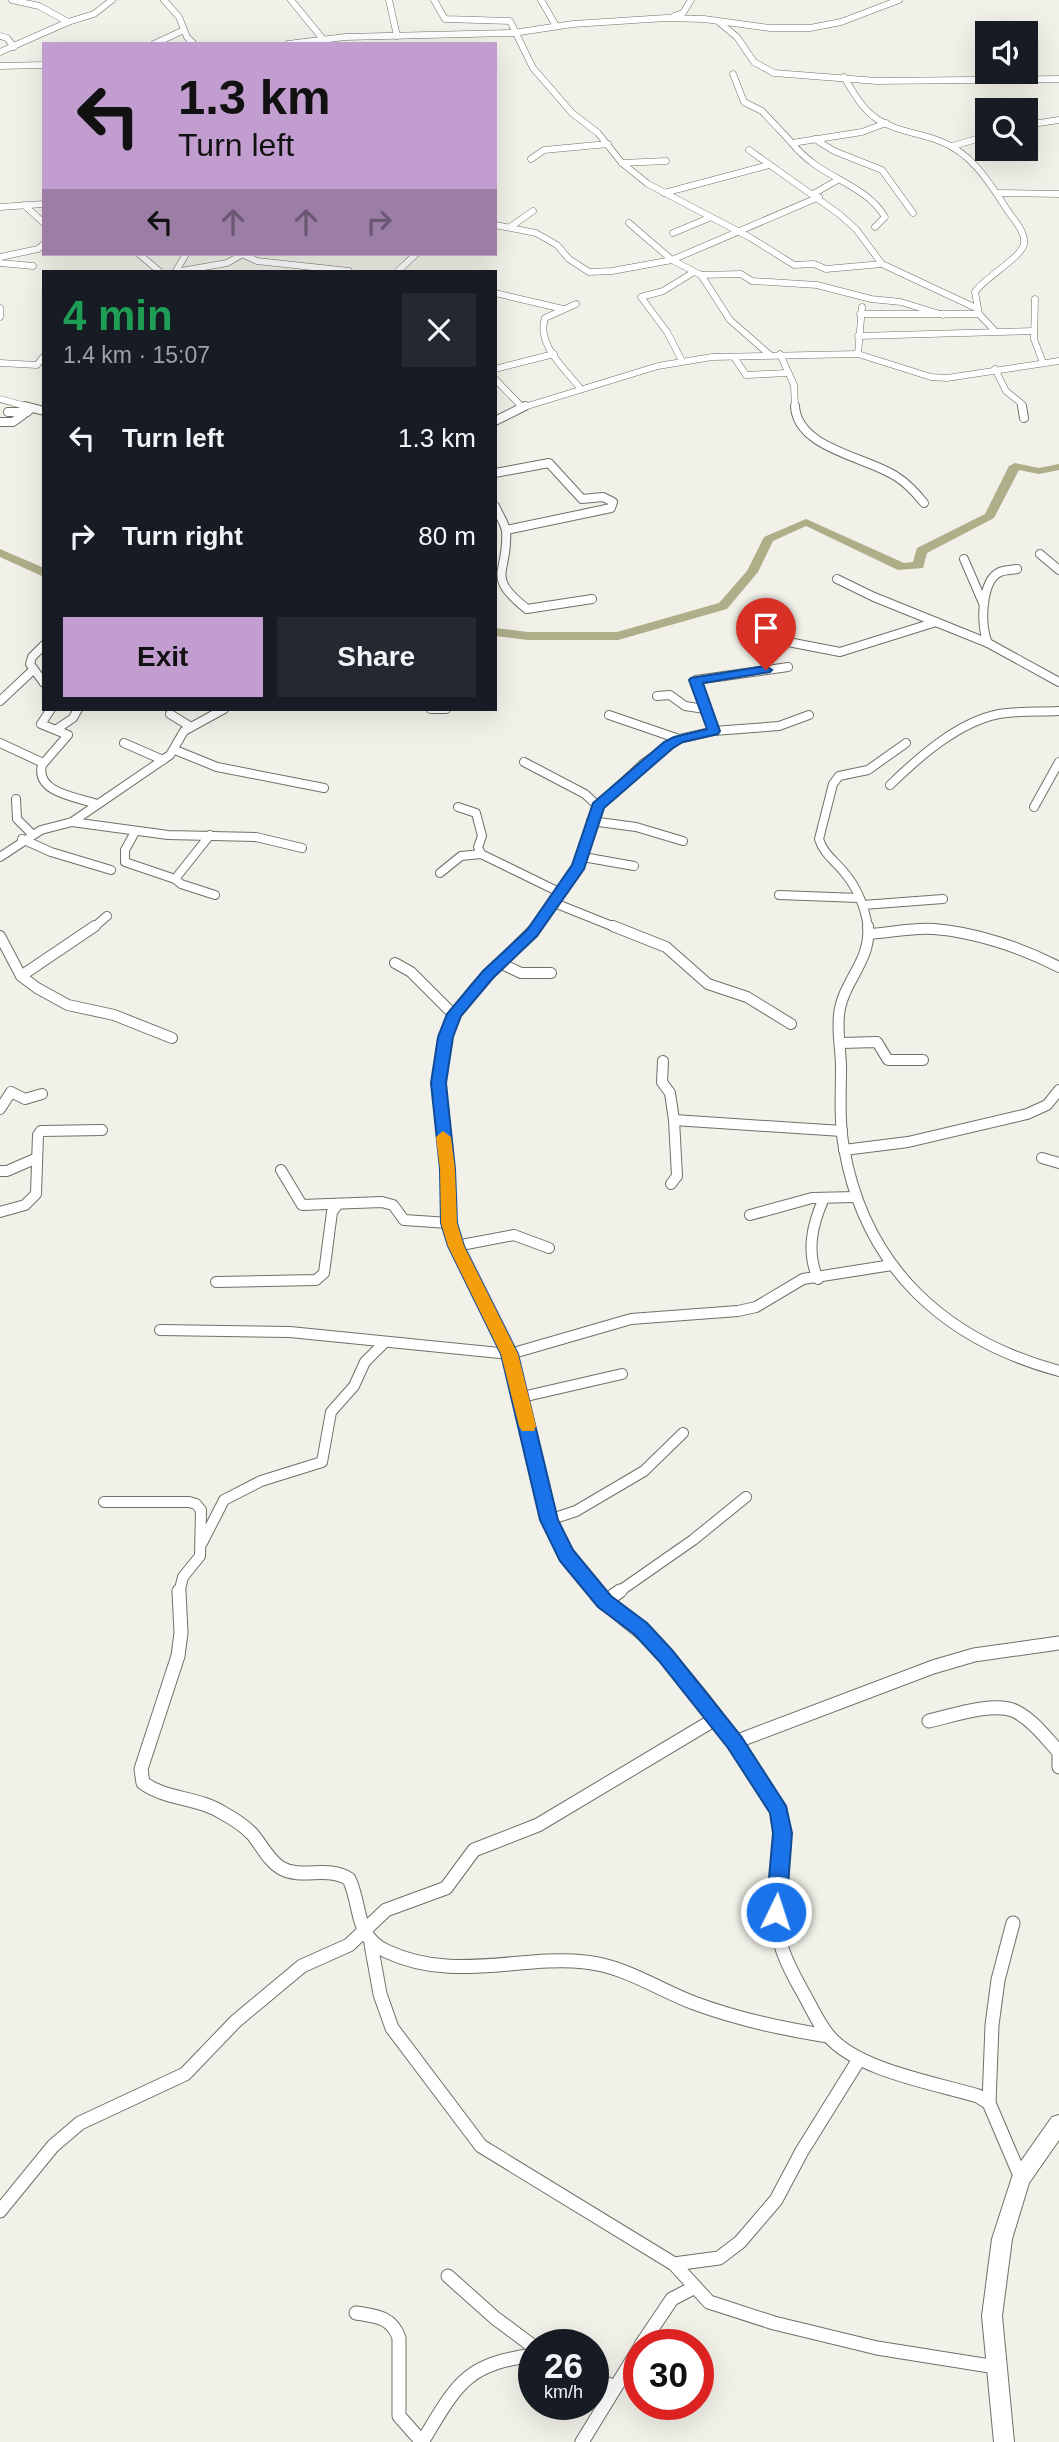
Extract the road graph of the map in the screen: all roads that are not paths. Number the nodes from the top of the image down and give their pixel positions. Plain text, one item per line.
1 (12, 0) edge
2 (112, 0) edge
3 (164, 0) edge
4 (291, 0) edge
5 (389, 0) edge
6 (434, 0) edge
7 (541, 0) edge
8 (691, 0) edge
9 (899, 0) edge
10 (666, 18) junction
11 (718, 21) junction
12 (68, 22) junction
13 (556, 26) junction
14 (184, 30) junction
15 (513, 33) junction
16 (0, 36) edge
17 (397, 36) junction
18 (430, 36) junction
19 (322, 38) junction
20 (157, 42) edge
21 (193, 42) edge
22 (299, 42) edge
23 (430, 42) edge
24 (14, 47) junction
25 (0, 52) edge
26 (42, 65) edge
27 (0, 66) edge
28 (733, 74) dead end
29 (844, 77) junction
30 (1059, 79) edge
31 (1059, 120) edge
32 (886, 123) junction
33 (1038, 123) edge
34 (815, 139) junction
35 (975, 140) edge
36 (792, 143) junction
37 (608, 144) junction
38 (953, 146) junction
39 (749, 150) dead end
40 (531, 159) dead end
41 (666, 161) dead end
42 (622, 163) junction
43 (769, 165) junction
44 (836, 181) junction
45 (664, 193) junction
46 (997, 194) junction
47 (1059, 194) edge
48 (816, 196) junction
49 (42, 204) edge
50 (24, 205) junction
51 (0, 207) edge
52 (533, 211) dead end
53 (913, 213) dead end
54 (709, 218) junction
55 (42, 221) edge
56 (629, 223) dead end
57 (497, 225) edge
58 (510, 227) junction
59 (875, 227) dead end
60 (739, 232) junction
61 (673, 233) dead end
62 (42, 246) edge
63 (141, 256) edge
64 (239, 256) edge
65 (246, 256) edge
66 (414, 256) edge
67 (0, 257) edge
68 (672, 260) junction
69 (0, 263) edge
70 (882, 264) junction
71 (33, 266) dead end
72 (299, 269) edge
73 (157, 270) edge
74 (186, 270) edge
75 (324, 270) edge
76 (399, 270) edge
77 (698, 273) junction
78 (497, 293) edge
79 (864, 298) junction
80 (1035, 299) dead end
81 (576, 304) dead end
82 (0, 308) edge
83 (563, 309) junction
84 (977, 311) junction
85 (860, 314) junction
86 (943, 315) junction
87 (0, 317) edge
88 (995, 331) junction
89 (1034, 331) junction
90 (858, 336) junction
91 (554, 354) junction
92 (775, 354) junction
93 (858, 354) junction
94 (734, 357) junction
95 (42, 359) edge
96 (682, 361) junction
97 (1059, 361) edge
98 (0, 363) edge
99 (1043, 363) junction
100 (497, 368) edge
101 (996, 369) junction
102 (787, 373) junction
103 (497, 381) edge
104 (580, 388) junction
105 (0, 399) edge
106 (522, 407) junction
107 (29, 410) junction
108 (42, 411) edge
109 (8, 412) dead end
110 (1024, 418) dead end
111 (497, 420) edge
112 (1, 422) edge
113 (497, 473) edge
114 (924, 503) dead end
115 (497, 510) edge
116 (506, 530) junction
117 (1040, 554) dead end
118 (964, 559) dead end
119 (1017, 569) dead end
120 (1059, 570) edge
121 (837, 579) dead end
122 (592, 598) dead end
123 (984, 603) junction
124 (936, 622) junction
125 (783, 641) dead end
126 (988, 643) junction
127 (42, 647) edge
128 (788, 667) dead end
129 (33, 670) junction
130 (42, 681) edge
131 (1059, 682) edge
132 (657, 696) dead end
133 (1, 700) edge
134 (705, 709) junction
135 (50, 711) edge
136 (77, 711) edge
137 (1059, 711) edge
138 (211, 712) edge
139 (170, 714) dead end
140 (609, 715) dead end
141 (809, 715) dead end
142 (191, 727) junction
143 (57, 729) junction
144 (714, 731) junction
145 (679, 739) junction
146 (0, 743) edge
147 (124, 743) dead end
148 (906, 743) dead end
149 (176, 750) junction
150 (163, 760) junction
151 (41, 762) junction
152 (524, 762) dead end
153 (1059, 762) edge
154 (890, 785) dead end
155 (324, 788) dead end
156 (16, 799) dead end
157 (96, 804) junction
158 (598, 806) junction
159 (458, 807) dead end
160 (1034, 807) dead end
161 (72, 821) junction
162 (591, 821) junction
163 (135, 832) junction
164 (210, 835) junction
165 (27, 836) junction
166 (682, 841) dead end
167 (302, 848) dead end
168 (481, 854) junction
169 (0, 857) edge
170 (583, 857) junction
171 (634, 866) dead end
172 (111, 870) dead end
173 (440, 873) dead end
174 (175, 879) junction
175 (215, 895) dead end
176 (779, 895) dead end
177 (556, 897) junction
178 (943, 899) dead end
179 (861, 902) junction
180 (107, 916) dead end
181 (869, 934) junction
182 (0, 936) edge
183 (396, 963) dead end
184 (500, 963) junction
185 (1059, 967) edge
186 (551, 973) dead end
187 (21, 976) junction
188 (454, 1014) junction
189 (791, 1024) dead end
190 (172, 1038) dead end
191 (841, 1042) junction
192 (923, 1060) dead end
193 (663, 1061) dead end
194 (1059, 1090) edge
195 (42, 1094) dead end
196 (0, 1109) edge
197 (674, 1120) junction
198 (102, 1130) dead end
199 (842, 1130) junction
200 (844, 1150) junction
201 (1042, 1157) dead end
202 (37, 1158) junction
203 (1059, 1163) edge
204 (281, 1170) dead end
205 (0, 1171) edge
206 (671, 1184) dead end
207 (856, 1197) junction
208 (824, 1198) junction
209 (337, 1205) junction
210 (0, 1212) edge
211 (750, 1215) dead end
212 (449, 1223) junction
213 (456, 1246) junction
214 (549, 1248) dead end
215 (892, 1265) junction
216 (818, 1279) junction
217 (216, 1282) dead end
218 (160, 1330) dead end
219 (385, 1342) junction
220 (510, 1354) junction
221 (1059, 1371) edge
222 (622, 1374) dead end
223 (522, 1397) junction
224 (683, 1433) dead end
225 (746, 1497) dead end
226 (104, 1502) dead end
227 (549, 1520) junction
228 (201, 1546) junction
229 (604, 1602) junction
230 (1059, 1643) edge
231 (717, 1718) junction
232 (929, 1721) dead end
233 (735, 1742) junction
234 (1059, 1752) edge
235 (1059, 1767) edge
236 (1013, 1923) dead end
237 (366, 1938) junction
238 (828, 2036) junction
239 (858, 2061) junction
240 (989, 2103) junction
241 (1059, 2124) edge
242 (1021, 2178) junction
243 (0, 2211) edge
244 (674, 2264) junction
245 (447, 2276) dead end
246 (695, 2287) junction
247 (356, 2313) dead end
248 (652, 2329) edge
249 (518, 2335) edge
250 (518, 2358) edge
251 (996, 2367) junction
252 (623, 2374) edge
253 (609, 2385) edge
254 (615, 2387) junction
255 (422, 2442) edge
256 (582, 2442) edge
257 (1004, 2442) edge

1 - 12 street
2 - 12 street
3 - 14 street
4 - 19 street
5 - 17 street
6 - 15 street
7 - 13 street
8 - 10 street
9 - 11 street
10 - 11 street
10 - 13 street
11 - 29 street
12 - 24 street
13 - 15 street
14 - 20 street
14 - 21 street
15 - 18 street
15 - 37 street
16 - 24 street
17 - 18 street
17 - 19 street
18 - 23 street
19 - 22 street
24 - 25 street
26 - 27 street
28 - 36 street
29 - 30 street
29 - 32 street
31 - 33 street
32 - 34 street
32 - 38 street
34 - 36 street
34 - 53 street
35 - 38 street
36 - 44 street
37 - 40 street
37 - 42 street
38 - 46 street
39 - 43 street
41 - 42 street
42 - 45 street
43 - 45 street
43 - 48 street
44 - 48 street
44 - 59 street
45 - 54 street
46 - 47 street
46 - 84 street
48 - 60 street
48 - 70 street
49 - 50 street
50 - 51 street
50 - 55 street
52 - 58 street
54 - 60 street
54 - 61 street
56 - 68 street
57 - 58 street
58 - 68 street
60 - 68 street
60 - 70 street
62 - 67 street
63 - 73 street
64 - 74 street
65 - 72 street
66 - 76 street
68 - 77 street
69 - 71 street
70 - 84 street
72 - 75 street
77 - 79 street
77 - 92 street
77 - 96 street
78 - 83 street
79 - 85 street
79 - 86 street
80 - 89 street
81 - 83 street
82 - 87 street
83 - 91 street
84 - 86 street
84 - 88 street
85 - 86 street
85 - 90 street
88 - 89 street
88 - 90 street
89 - 99 street
90 - 93 street
91 - 100 street
91 - 104 street
92 - 93 street
92 - 94 street
92 - 102 street
93 - 101 street
94 - 96 street
94 - 102 street
95 - 98 street
96 - 104 street
97 - 99 street
99 - 101 street
101 - 110 street
102 - 114 street
103 - 106 street
104 - 106 street
105 - 107 street
106 - 111 street
107 - 108 street
107 - 109 street
107 - 112 street
113 - 116 street
115 - 116 street
116 - 122 street
117 - 120 street
118 - 123 street
119 - 123 street
121 - 124 street
123 - 126 street
124 - 125 street
124 - 126 street
126 - 131 street
127 - 129 street
128 - 134 street
129 - 130 street
129 - 133 street
132 - 134 street
134 - 144 street
135 - 143 street
136 - 143 street
137 - 154 street
138 - 142 street
139 - 142 street
140 - 145 street
141 - 144 street
142 - 149 street
143 - 151 street
144 - 145 street
145 - 158 street
146 - 151 street
147 - 150 street
148 - 179 street
149 - 150 street
149 - 155 street
150 - 157 street
151 - 157 street
152 - 158 street
153 - 160 street
156 - 165 street
157 - 161 street
158 - 162 street
159 - 168 street
161 - 163 street
161 - 165 street
162 - 166 street
162 - 170 street
163 - 164 street
163 - 174 street
164 - 167 street
164 - 174 street
165 - 169 street
165 - 172 street
168 - 173 street
168 - 177 street
170 - 171 street
170 - 177 street
174 - 175 street
176 - 179 street
177 - 184 street
177 - 189 street
178 - 179 street
179 - 181 street
180 - 187 street
181 - 185 street
181 - 191 street
182 - 187 street
183 - 188 street
184 - 186 street
184 - 188 street
187 - 190 street
188 - 212 street
191 - 192 street
191 - 199 street
193 - 197 street
194 - 200 street
195 - 196 street
197 - 199 street
197 - 206 street
198 - 202 street
199 - 200 street
200 - 207 street
201 - 203 street
202 - 205 street
202 - 210 street
204 - 209 street
207 - 208 street
207 - 215 street
208 - 211 street
208 - 216 street
209 - 212 street
209 - 217 street
212 - 213 street
213 - 214 street
213 - 220 street
215 - 216 street
215 - 221 street
216 - 220 street
218 - 219 street
219 - 220 street
219 - 228 street
220 - 223 street
222 - 223 street
223 - 227 street
224 - 227 street
225 - 229 street
226 - 228 street
227 - 229 street
228 - 237 street
229 - 231 street
230 - 233 street
231 - 233 street
231 - 237 street
232 - 234 street
233 - 238 street
234 - 235 street
236 - 240 street
237 - 238 street
237 - 243 street
237 - 244 street
238 - 239 street
239 - 240 street
239 - 244 street
240 - 242 street
241 - 242 street
242 - 251 street
244 - 246 street
245 - 249 street
246 - 248 street
246 - 251 street
247 - 255 street
250 - 255 street
251 - 257 street
252 - 254 street
253 - 254 street
254 - 256 street

